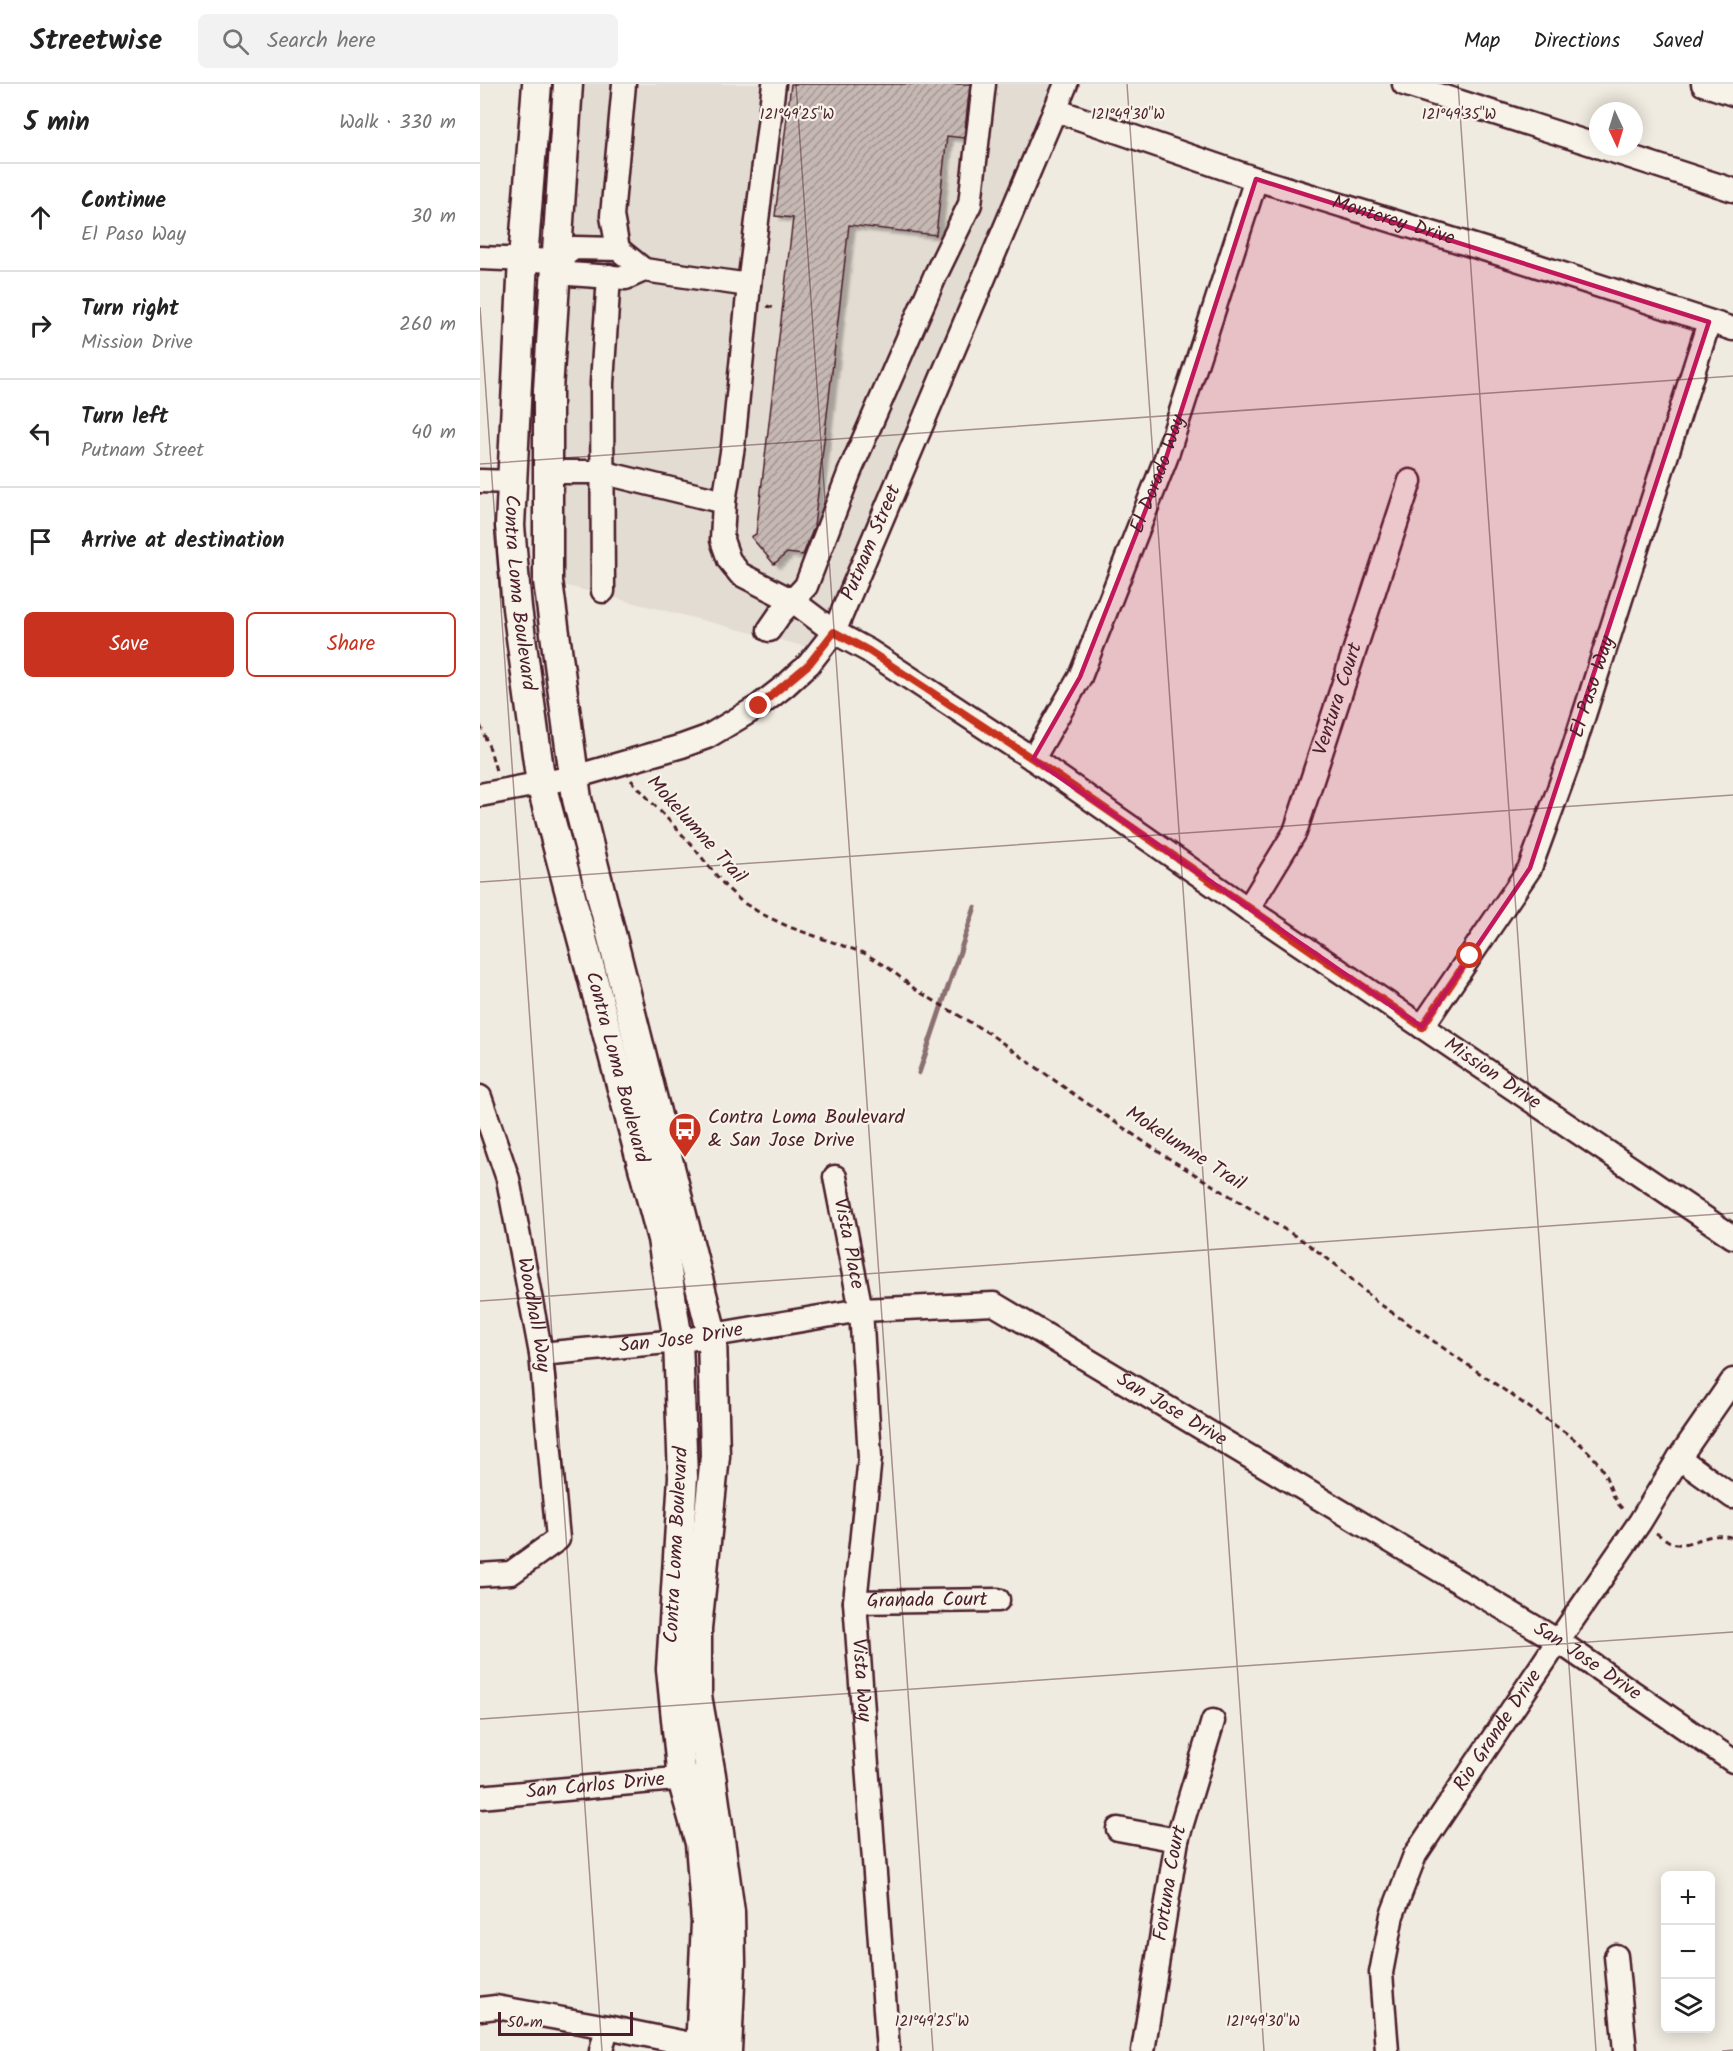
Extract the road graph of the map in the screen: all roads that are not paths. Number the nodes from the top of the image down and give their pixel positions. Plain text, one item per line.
1 (537, 84) edge
2 (624, 84) edge
3 (774, 84) edge
4 (984, 84) edge
5 (1066, 84) edge
6 (1404, 84) edge
7 (1703, 84) edge
8 (573, 90) edge
9 (1733, 94) edge
10 (1055, 110) junction
11 (1589, 144) edge
12 (1627, 156) edge
13 (1256, 179) junction
14 (1733, 190) edge
15 (618, 249) junction
16 (480, 258) edge
17 (523, 259) junction
18 (557, 261) junction
19 (644, 270) junction
20 (609, 276) junction
21 (749, 285) junction
22 (1709, 322) junction
23 (1733, 329) edge
24 (547, 472) junction
25 (602, 472) junction
26 (480, 481) edge
27 (1410, 481) dead end
28 (512, 482) junction
29 (724, 502) junction
30 (603, 591) dead end
31 (794, 602) junction
32 (769, 630) dead end
33 (834, 632) junction
34 (1033, 759) junction
35 (574, 777) junction
36 (541, 784) junction
37 (490, 793) edge
38 (1248, 909) junction
39 (1422, 1027) junction
40 (480, 1097) edge
41 (835, 1177) dead end
42 (1733, 1237) edge
43 (861, 1310) junction
44 (712, 1334) junction
45 (678, 1341) junction
46 (541, 1354) junction
47 (1733, 1380) edge
48 (1679, 1458) junction
49 (1733, 1497) edge
50 (480, 1575) edge
51 (998, 1600) dead end
52 (855, 1602) junction
53 (1558, 1641) junction
54 (1213, 1721) dead end
55 (1733, 1761) edge
56 (711, 1775) junction
57 (682, 1779) junction
58 (480, 1797) edge
59 (1118, 1828) dead end
60 (1177, 1840) junction
61 (1616, 1956) dead end
62 (480, 2009) edge
63 (607, 2027) junction
64 (713, 2049) edge
65 (601, 2051) edge
66 (888, 2051) edge
67 (1143, 2051) edge
68 (1387, 2051) edge
69 (1625, 2051) edge

1 - 17 main road, Contra Loma Boulevard
2 - 15 street
3 - 21 street, Mission Drive
4 - 31 street
5 - 10 street, Putnam Street
6 - 11 street
7 - 9 street
8 - 18 main road, Contra Loma Boulevard
10 - 13 street, Monterey Drive
10 - 33 street, Putnam Street
12 - 14 street
13 - 22 street, Monterey Drive
13 - 34 street, El Dorado Way
15 - 18 street
15 - 19 street
16 - 17 street
17 - 18 street
17 - 28 main road, Contra Loma Boulevard
18 - 20 street
18 - 24 main road, Contra Loma Boulevard
19 - 20 street
19 - 21 street
20 - 25 street
21 - 29 street, Mission Drive
22 - 23 street, Monterey Drive
22 - 39 street, El Paso Way
24 - 25 street
24 - 35 main road, Contra Loma Boulevard
25 - 29 street
25 - 30 street
26 - 28 street
27 - 38 street, Ventura Court
28 - 36 main road, Contra Loma Boulevard
29 - 31 street, Mission Drive
31 - 32 street
31 - 33 street, Mission Drive
33 - 34 street, Mission Drive
33 - 35 street, Putnam Street
34 - 38 street, Mission Drive
35 - 36 street, Putnam Street
35 - 44 main road, Contra Loma Boulevard
36 - 37 street, Putnam Street
36 - 45 main road, Contra Loma Boulevard
38 - 39 street, Mission Drive
39 - 42 street, Mission Drive
40 - 46 street, Woodhall Way
41 - 43 street, Vista Place
43 - 44 street, San Jose Drive
43 - 52 street, Vista Way
43 - 53 street, San Jose Drive
44 - 45 street, San Jose Drive
44 - 56 main road, Contra Loma Boulevard
45 - 46 street, San Jose Drive
45 - 57 main road, Contra Loma Boulevard
46 - 50 street, Woodhall Way
47 - 48 street, Rio Grande Drive
48 - 49 street
48 - 53 street, Rio Grande Drive
51 - 52 street, Granada Court
52 - 66 street, Vista Way
53 - 55 street, San Jose Drive
53 - 68 street, Rio Grande Drive
54 - 60 street, Fortuna Court
56 - 57 street, San Carlos Drive
56 - 64 main road, Contra Loma Boulevard
57 - 58 street, San Carlos Drive
57 - 64 main road, Contra Loma Boulevard
59 - 60 street
60 - 67 street, Fortuna Court
61 - 69 street
62 - 63 street
63 - 64 street
63 - 65 street

